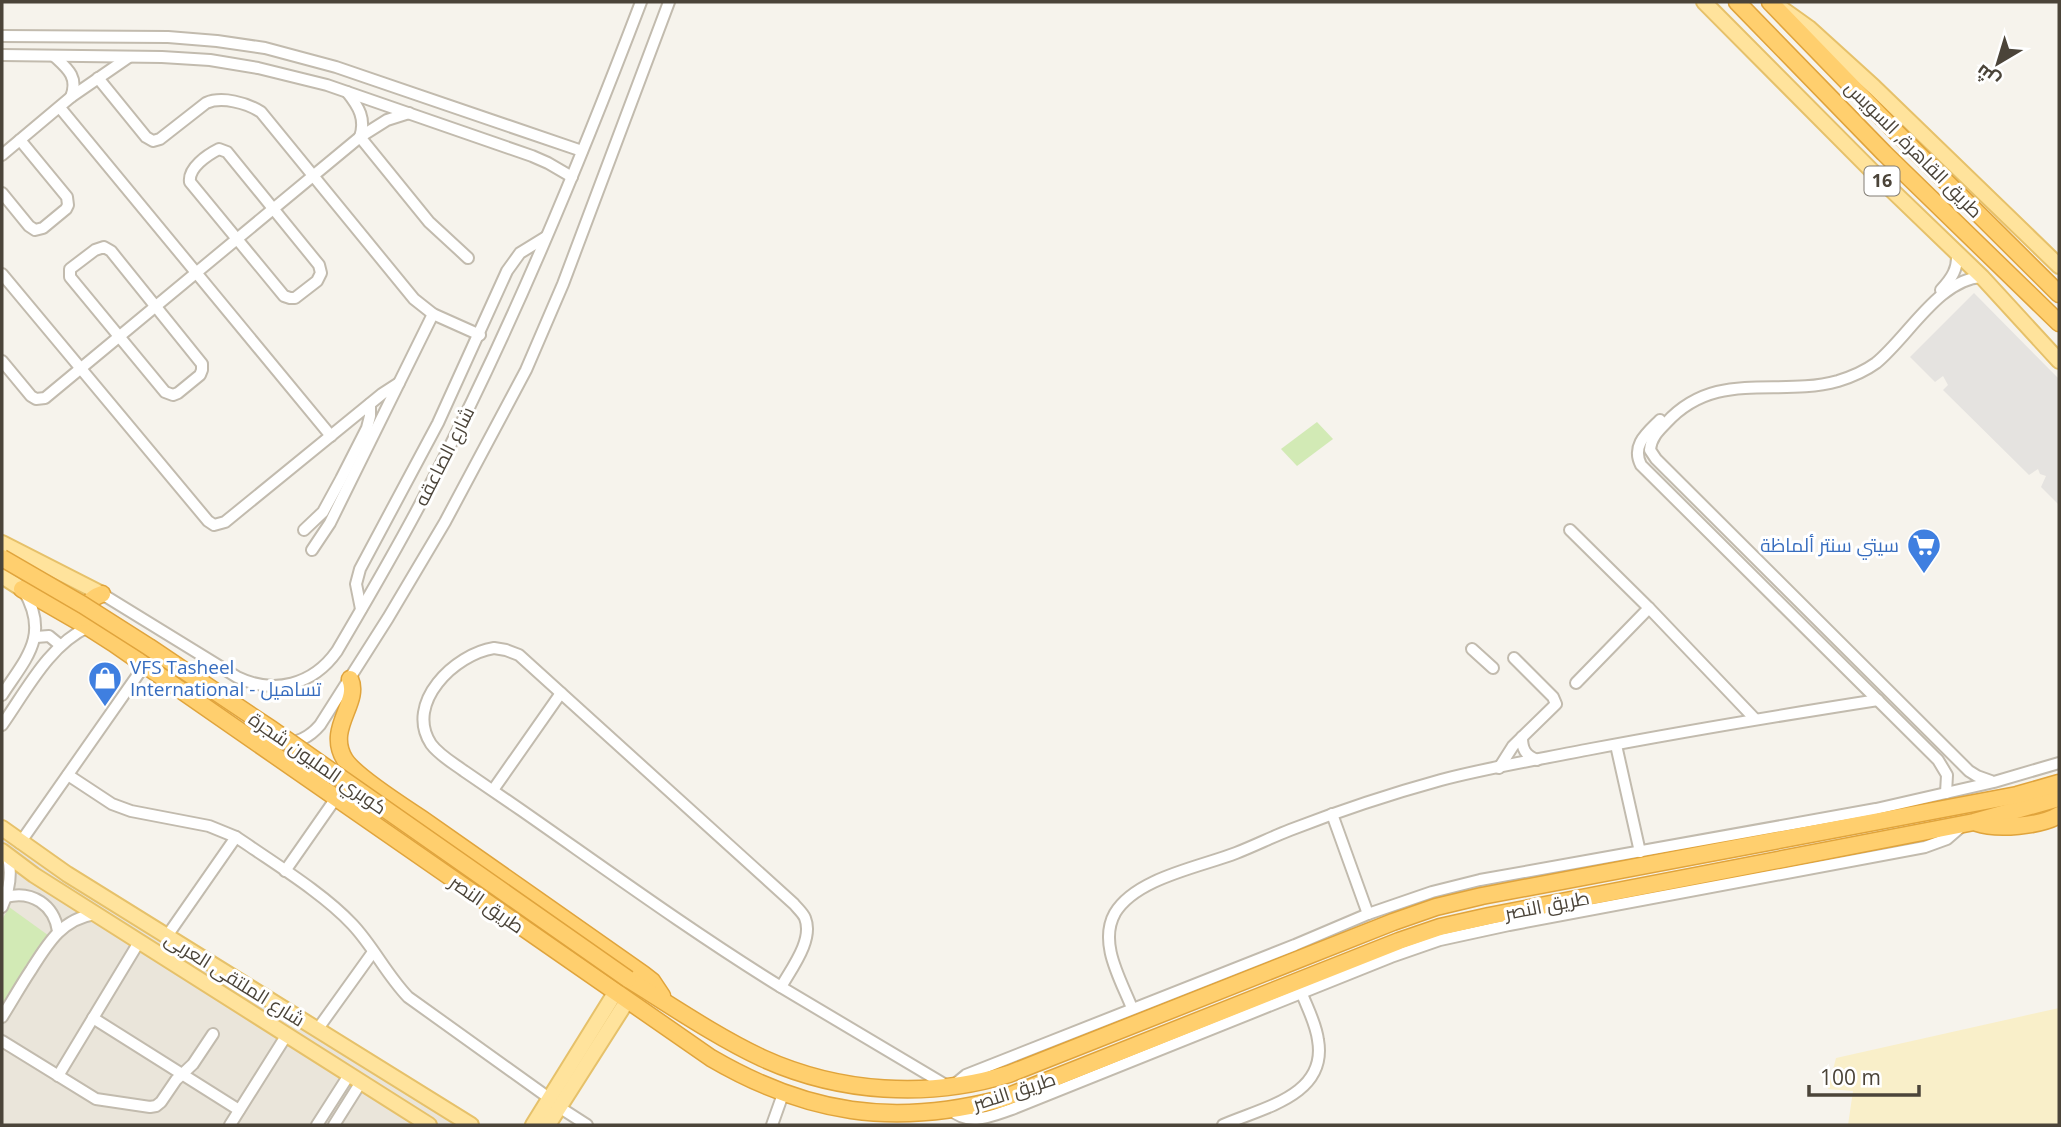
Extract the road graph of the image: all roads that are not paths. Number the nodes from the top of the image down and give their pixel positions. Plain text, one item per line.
1 (641, 2) edge
2 (669, 2) edge
3 (1704, 2) edge
4 (1737, 2) edge
5 (1770, 2) edge
6 (2, 36) edge
7 (2, 55) edge
8 (54, 56) junction
9 (129, 57) junction
10 (98, 78) junction
11 (347, 92) junction
12 (71, 97) junction
13 (61, 109) dead end
14 (409, 113) junction
15 (360, 137) junction
16 (20, 139) junction
17 (582, 151) junction
18 (2, 155) edge
19 (314, 176) junction
20 (572, 177) junction
21 (2, 193) edge
22 (273, 209) junction
23 (546, 237) junction
24 (237, 239) junction
25 (1958, 253) junction
26 (468, 258) dead end
27 (2059, 266) edge
28 (2, 274) edge
29 (197, 274) junction
30 (1982, 277) junction
31 (2059, 294) edge
32 (156, 307) junction
33 (433, 314) junction
34 (2059, 323) edge
35 (480, 335) junction
36 (120, 337) junction
37 (2, 361) edge
38 (2059, 361) edge
39 (81, 369) junction
40 (399, 383) junction
41 (370, 404) junction
42 (331, 436) junction
43 (304, 530) dead end
44 (1570, 530) dead end
45 (2, 543) edge
46 (312, 550) dead end
47 (2, 558) edge
48 (2, 576) edge
49 (22, 589) junction
50 (102, 594) junction
51 (1649, 608) junction
52 (361, 609) junction
53 (89, 627) junction
54 (36, 637) junction
55 (60, 645) junction
56 (1472, 649) dead end
57 (1514, 658) dead end
58 (144, 666) junction
59 (1493, 668) dead end
60 (350, 679) junction
61 (1576, 683) dead end
62 (561, 693) junction
63 (2, 695) edge
64 (1878, 700) junction
65 (1755, 719) junction
66 (2, 724) edge
67 (248, 737) junction
68 (1522, 737) junction
69 (1616, 745) junction
70 (1537, 760) junction
71 (2059, 763) edge
72 (1499, 768) junction
73 (357, 773) junction
74 (2059, 773) edge
75 (68, 775) junction
76 (1994, 782) junction
77 (2059, 783) edge
78 (320, 788) junction
79 (493, 790) junction
80 (1946, 793) junction
81 (2017, 795) junction
82 (336, 798) junction
83 (2059, 798) edge
84 (1909, 809) junction
85 (1332, 814) junction
86 (2057, 817) edge
87 (1969, 823) junction
88 (2, 828) edge
89 (236, 837) junction
90 (20, 843) junction
91 (1640, 852) junction
92 (5, 854) edge
93 (285, 871) junction
94 (4, 902) edge
95 (95, 914) junction
96 (1368, 914) junction
97 (58, 931) junction
98 (167, 936) junction
99 (139, 942) junction
100 (1401, 947) junction
101 (373, 952) junction
102 (1297, 952) junction
103 (628, 979) joint
104 (781, 987) junction
105 (1302, 994) junction
106 (621, 997) junction
107 (665, 1001) junction
108 (1132, 1008) junction
109 (1235, 1014) junction
110 (2, 1017) edge
111 (93, 1018) junction
112 (317, 1030) junction
113 (214, 1034) dead end
114 (286, 1036) junction
115 (2, 1041) edge
116 (182, 1074) junction
117 (58, 1076) junction
118 (355, 1078) junction
119 (951, 1087) junction
120 (783, 1094) junction
121 (554, 1102) junction
122 (950, 1109) junction
123 (239, 1110) junction
124 (980, 1122) edge
125 (230, 1125) edge
126 (317, 1125) edge
127 (334, 1125) edge
128 (429, 1125) edge
129 (471, 1125) edge
130 (533, 1125) edge
131 (548, 1125) edge
132 (587, 1125) edge
133 (772, 1125) edge
134 (1223, 1125) edge

1 - 17 street, شارع الصاعقه
2 - 60 street, شارع الصاعقه
3 - 25 main road, 16
4 - 34 highway, طريق القاهرة, السويس / 16
5 - 27 main road, 16
5 - 31 highway, طريق القاهرة, السويس / 16
6 - 17 street
7 - 8 street
8 - 9 street
8 - 12 street
9 - 10 street
9 - 11 street
10 - 12 street
10 - 19 street
11 - 14 street
11 - 15 street
12 - 16 street
13 - 29 street
14 - 15 street
14 - 20 street
15 - 19 street
15 - 26 street
16 - 18 street
16 - 21 street
17 - 20 street, شارع الصاعقه
19 - 22 street
19 - 33 street
20 - 23 street, شارع الصاعقه
22 - 24 street
22 - 24 street
22 - 24 street
23 - 35 street
23 - 52 street, شارع الصاعقه
24 - 29 street
25 - 30 main road, 16
25 - 64 street
28 - 39 street
29 - 32 street
29 - 42 street
30 - 38 main road, 16
30 - 76 street
32 - 36 street
32 - 36 street
32 - 36 street
33 - 35 street
33 - 40 street
35 - 52 street
36 - 39 street
37 - 39 street
39 - 42 street
40 - 41 street
40 - 46 street
41 - 42 street
41 - 43 street
44 - 51 street
45 - 50 main road
47 - 103 highway, كوبري المليون شجرة, bridge
48 - 49 main road, طريق النصر
49 - 53 highway, طريق النصر
49 - 54 street
50 - 52 street, شارع الصاعقه
50 - 53 highway
51 - 61 street
51 - 65 street
53 - 55 street
53 - 58 highway, طريق النصر
54 - 55 street
54 - 63 street
55 - 66 street
56 - 59 street
57 - 68 street
58 - 67 highway, طريق النصر
58 - 75 street
60 - 67 street, شارع الصاعقه
60 - 73 highway
62 - 79 street
62 - 79 street
62 - 104 street
64 - 65 street
64 - 80 street
65 - 69 street
67 - 78 highway, طريق النصر
68 - 70 street
68 - 72 street
69 - 70 street
69 - 91 street
70 - 72 street
71 - 76 street
72 - 85 street
73 - 78 highway
73 - 107 highway
74 - 81 highway
75 - 89 street
75 - 90 street
76 - 80 street
77 - 81 highway, طريق النصر
78 - 82 highway, طريق النصر
79 - 104 street
80 - 84 street
81 - 84 highway, طريق النصر
82 - 93 street
82 - 106 highway, طريق النصر
83 - 87 highway, طريق النصر
84 - 91 street
84 - 102 highway, طريق النصر
85 - 96 street
85 - 108 street
86 - 87 highway
87 - 100 highway, طريق النصر
88 - 90 main road, شارع الملتقى العربى
89 - 93 street
89 - 98 street
90 - 98 main road, شارع الملتقى العربى
91 - 96 street
92 - 94 street
92 - 95 main road
93 - 101 street
94 - 97 street
95 - 97 street
95 - 99 main road
96 - 102 street
97 - 110 street
98 - 112 main road, شارع الملتقى العربى
99 - 111 street
99 - 114 main road
100 - 105 street
100 - 109 highway, طريق النصر
101 - 112 street
101 - 121 street
102 - 108 street
102 - 119 highway, طريق النصر
103 - 107 highway, طريق النصر
104 - 119 street
105 - 109 street
105 - 134 street
106 - 120 highway, طريق النصر
106 - 121 main road
107 - 119 highway, طريق النصر
108 - 119 street
109 - 122 highway, طريق النصر
109 - 124 street
111 - 116 street
111 - 117 street
112 - 129 main road, شارع الملتقى العربى
113 - 116 street
114 - 118 main road
114 - 123 street
115 - 117 street
116 - 117 street
116 - 123 street
118 - 126 street
118 - 127 street
118 - 128 main road
120 - 122 highway, طريق النصر
120 - 133 street
121 - 130 main road
121 - 131 main road
121 - 132 street
122 - 124 street
123 - 125 street

